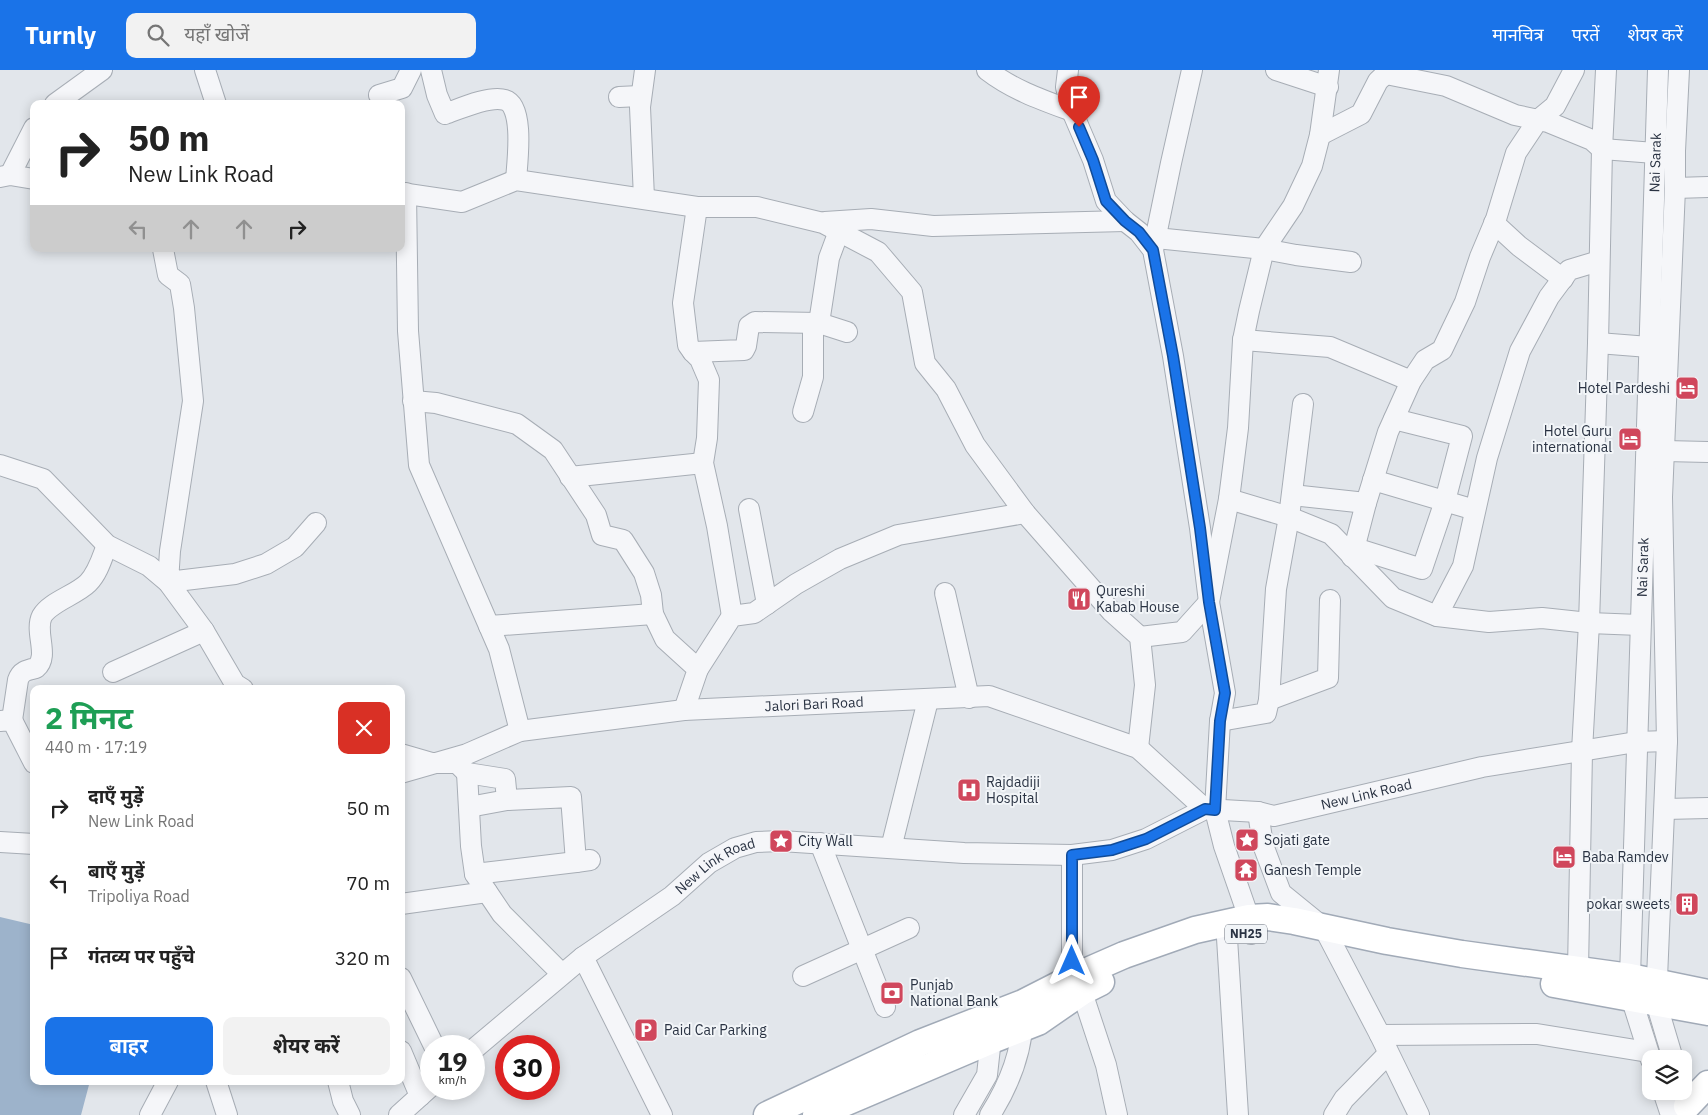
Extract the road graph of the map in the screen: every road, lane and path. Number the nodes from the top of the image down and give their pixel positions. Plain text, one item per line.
1 (102, 70) edge
2 (205, 70) edge
3 (411, 70) edge
4 (431, 70) edge
5 (645, 70) edge
6 (987, 70) edge
7 (1068, 70) edge
8 (1192, 70) edge
9 (1276, 70) edge
10 (1574, 70) edge
11 (1606, 70) edge
12 (1658, 70) edge
13 (1679, 70) edge
14 (1388, 72) edge
15 (1328, 78) edge
16 (379, 95) dead end
17 (640, 96) junction
18 (618, 97) dead end
19 (61, 100) edge
20 (215, 100) edge
21 (1072, 111) junction
22 (1538, 120) junction
23 (30, 135) edge
24 (1320, 135) junction
25 (1602, 148) junction
26 (1675, 151) junction
27 (1655, 153) junction
28 (5, 176) edge
29 (30, 179) edge
30 (516, 180) junction
31 (1708, 187) edge
32 (1675, 188) junction
33 (405, 193) edge
34 (644, 198) junction
35 (697, 207) junction
36 (1125, 221) junction
37 (1494, 223) junction
38 (831, 227) junction
39 (405, 228) edge
40 (1154, 244) junction
41 (1264, 249) junction
42 (164, 252) edge
43 (1599, 261) junction
44 (1351, 262) dead end
45 (1563, 279) junction
46 (816, 323) junction
47 (847, 332) dead end
48 (1244, 340) junction
49 (1598, 343) junction
50 (1649, 346) junction
51 (693, 352) junction
52 (1411, 382) junction
53 (413, 400) junction
54 (1303, 404) dead end
55 (803, 412) dead end
56 (1394, 419) junction
57 (1665, 451) junction
58 (1708, 452) edge
59 (703, 463) junction
60 (0, 464) edge
61 (570, 477) junction
62 (1373, 480) junction
63 (1292, 495) junction
64 (1653, 498) junction
65 (1229, 499) junction
66 (1445, 501) junction
67 (1366, 503) junction
68 (749, 509) dead end
69 (1475, 510) junction
70 (1025, 513) junction
71 (1289, 517) junction
72 (316, 523) dead end
73 (106, 545) junction
74 (1353, 552) junction
75 (168, 582) junction
76 (945, 593) dead end
77 (1330, 600) dead end
78 (1209, 602) junction
79 (767, 604) junction
80 (654, 614) junction
81 (732, 616) junction
82 (1438, 616) junction
83 (1589, 623) junction
84 (1640, 625) junction
85 (489, 626) junction
86 (204, 631) junction
87 (1140, 637) junction
88 (698, 669) junction
89 (113, 672) dead end
90 (237, 685) edge
91 (969, 698) junction
92 (928, 700) junction
93 (1268, 700) junction
94 (684, 710) junction
95 (6, 720) edge
96 (1220, 721) junction
97 (520, 731) junction
98 (1667, 740) junction
99 (1636, 742) junction
100 (1138, 748) junction
101 (1582, 751) junction
102 (405, 755) edge
103 (30, 757) edge
104 (432, 763) junction
105 (405, 771) edge
106 (467, 773) junction
107 (507, 800) junction
108 (469, 807) junction
109 (1708, 808) edge
110 (1665, 809) junction
111 (1210, 810) junction
112 (1258, 812) junction
113 (0, 842) edge
114 (820, 843) junction
115 (30, 844) edge
116 (891, 848) junction
117 (1072, 855) junction
118 (475, 874) junction
119 (487, 892) junction
120 (405, 903) edge
121 (909, 928) dead end
122 (1238, 928) junction
123 (1329, 936) junction
124 (862, 949) junction
125 (583, 957) junction
126 (1578, 970) junction
127 (562, 974) junction
128 (803, 976) dead end
129 (1077, 982) junction
130 (405, 986) edge
131 (1644, 990) junction
132 (1708, 993) edge
133 (1023, 1003) junction
134 (885, 1006) dead end
135 (1708, 1012) edge
136 (992, 1027) junction
137 (1023, 1029) junction
138 (429, 1035) edge
139 (485, 1040) edge
140 (1384, 1045) junction
141 (1649, 1050) edge
142 (1669, 1050) edge
143 (1642, 1054) edge
144 (405, 1057) edge
145 (420, 1081) edge
146 (1708, 1084) edge
147 (166, 1085) edge
148 (217, 1085) edge
149 (339, 1085) edge
150 (420, 1096) edge
151 (1683, 1107) edge
152 (150, 1115) edge
153 (227, 1115) edge
154 (350, 1115) edge
155 (399, 1115) edge
156 (662, 1115) edge
157 (767, 1115) edge
158 (816, 1115) edge
159 (964, 1115) edge
160 (990, 1115) edge
161 (1117, 1115) edge
162 (1238, 1115) edge
163 (1334, 1115) edge
164 (1419, 1115) edge

1 - 19 street
2 - 20 street
3 - 16 street
4 - 30 street
5 - 17 street
6 - 21 street
7 - 21 street
8 - 40 street
9 - 15 street
10 - 22 street
11 - 25 street
12 - 27 street, Nai Sarak
13 - 26 street
14 - 22 street
14 - 24 street
15 - 24 street
17 - 18 street
17 - 34 street
21 - 36 street
22 - 25 street
22 - 37 street
23 - 28 street
24 - 41 street
25 - 27 street
25 - 43 street
26 - 27 street
26 - 32 street
27 - 50 street, Nai Sarak
28 - 29 street
30 - 33 street
30 - 34 street
31 - 32 street
32 - 57 street
34 - 35 street
35 - 38 street
35 - 51 street
36 - 38 street
36 - 40 street
37 - 45 street
37 - 52 street
38 - 46 street
38 - 70 street
39 - 53 street
40 - 41 street
40 - 78 street
41 - 44 street
41 - 48 street
42 - 75 street
43 - 45 street
43 - 49 street
45 - 69 street
46 - 47 street
46 - 51 street
46 - 55 street
48 - 52 street
48 - 65 street
49 - 50 street
49 - 83 street
50 - 64 street, Nai Sarak
51 - 59 street
52 - 56 street
53 - 61 street
53 - 85 street
54 - 63 street
56 - 62 street
56 - 66 street
57 - 58 street
57 - 64 street
59 - 61 street
59 - 81 street
60 - 73 street
61 - 80 street
62 - 66 street
62 - 67 street
63 - 67 street
63 - 71 street
64 - 84 street, Nai Sarak
64 - 98 street
65 - 71 street
65 - 78 street
66 - 69 street
66 - 74 street
67 - 74 street
68 - 79 street
69 - 82 street
70 - 79 street
70 - 87 street
71 - 74 street
71 - 93 street
72 - 75 street
73 - 75 street
73 - 95 street
74 - 82 street
75 - 86 street
76 - 91 street
77 - 93 street
78 - 87 street
78 - 96 street
79 - 81 street
80 - 85 street
80 - 88 street
81 - 88 street
82 - 83 street
83 - 84 street
83 - 101 street
84 - 99 street, Nai Sarak
85 - 97 street
86 - 89 street
86 - 90 street
87 - 100 street
88 - 94 street
91 - 92 street, Jalori Bari Road
91 - 100 street, Jalori Bari Road
92 - 94 street, Jalori Bari Road
92 - 116 street
93 - 96 street
94 - 97 street, Jalori Bari Road
95 - 103 street
96 - 111 street
97 - 104 street, Jalori Bari Road
98 - 99 street, New Link Road
98 - 110 street
99 - 101 street, New Link Road
99 - 131 street, Nai Sarak
100 - 111 street, Jalori Bari Road
101 - 112 street, New Link Road
101 - 126 street
102 - 104 street
104 - 105 street, Jalori Bari Road
104 - 106 street
106 - 107 street
106 - 108 street
107 - 108 street
107 - 118 street
108 - 118 street
109 - 110 street
110 - 131 street
111 - 112 street, New Link Road
111 - 117 street, New Link Road
111 - 122 street
112 - 123 street
113 - 115 street
114 - 116 street, New Link Road
114 - 124 street
114 - 125 street, New Link Road
116 - 117 street, New Link Road
117 - 129 street
118 - 119 street
119 - 120 street
119 - 127 street
121 - 124 street
122 - 123 main road, NH25
122 - 129 main road, NH25
122 - 162 street
123 - 126 main road, NH25
123 - 131 main road, NH25
123 - 140 street
124 - 128 street
124 - 134 street
125 - 127 street, New Link Road
125 - 156 street
126 - 131 main road, NH25
127 - 139 street, New Link Road
129 - 133 main road, NH25
129 - 137 main road, NH25
129 - 161 street
130 - 138 street
131 - 132 main road, NH25
131 - 135 main road, NH25
131 - 141 street, Nai Sarak
131 - 142 street, Nai Sarak
133 - 136 main road, NH25
133 - 137 street
136 - 137 main road, NH25
136 - 157 main road, NH25
136 - 158 main road, NH25
136 - 159 street
137 - 160 street
140 - 143 street
140 - 163 street
140 - 164 street
144 - 145 street
146 - 151 main road
147 - 152 street
148 - 153 street
149 - 154 street
150 - 155 street

